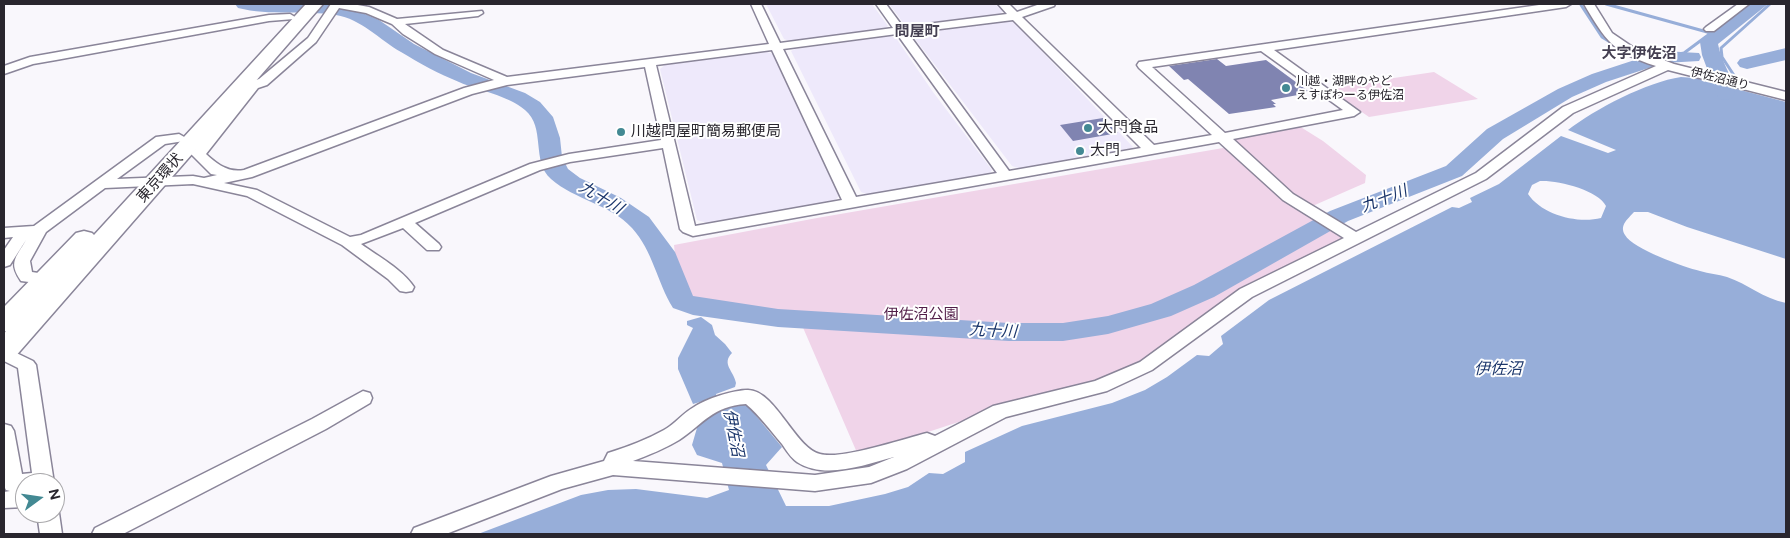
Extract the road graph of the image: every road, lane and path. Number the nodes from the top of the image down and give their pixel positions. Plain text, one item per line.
1 (315, 4) edge
2 (320, 4) edge
3 (756, 4) edge
4 (882, 4) edge
5 (1004, 4) edge
6 (1050, 4) edge
7 (1566, 4) edge
8 (1589, 4) edge
9 (1744, 4) edge
10 (331, 12) edge
11 (297, 13) edge
12 (478, 13) dead end
13 (1015, 16) junction
14 (396, 22) junction
15 (1710, 29) dead end
16 (902, 30) junction
17 (777, 47) junction
18 (1264, 48) junction
19 (650, 63) junction
20 (1663, 64) junction
21 (4, 70) edge
22 (506, 80) junction
23 (246, 88) junction
24 (472, 90) joint
25 (1786, 96) edge
26 (179, 138) junction
27 (1224, 138) junction
28 (669, 143) junction
29 (1151, 150) junction
30 (569, 158) joint
31 (1006, 176) junction
32 (233, 178) junction
33 (146, 182) junction
34 (205, 182) junction
35 (103, 184) junction
36 (851, 202) junction
37 (404, 222) junction
38 (40, 229) junction
39 (11, 235) edge
40 (1355, 238) junction
41 (348, 242) junction
42 (433, 247) dead end
43 (4, 262) edge
44 (45, 279) junction
45 (406, 287) dead end
46 (4, 322) edge
47 (4, 352) edge
48 (363, 398) dead end
49 (972, 425) junction
50 (4, 431) edge
51 (613, 467) junction
52 (43, 473) edge
53 (15, 484) edge
54 (104, 534) edge
55 (422, 534) edge

1 - 2 street
1 - 11 highway, 東京環状
3 - 17 street
4 - 16 street
5 - 13 street
6 - 13 street
7 - 18 street
8 - 20 street, 伊佐沼通り
9 - 15 street
10 - 11 street
10 - 14 street
10 - 23 street
11 - 21 street
11 - 23 highway, 東京環状
11 - 26 highway, 東京環状
12 - 14 street
13 - 16 street
13 - 29 street
14 - 22 street
16 - 17 street
16 - 31 street
17 - 19 street
17 - 36 street
18 - 27 street
18 - 27 street
19 - 22 street
19 - 28 street
20 - 25 street, 伊佐沼通り
20 - 40 street
22 - 24 street
23 - 32 street
23 - 33 highway, 東京環状
24 - 32 street
26 - 33 highway, 東京環状
26 - 35 street
27 - 29 street
27 - 40 street
28 - 30 street
28 - 36 street
29 - 31 street
30 - 37 street
31 - 36 street
32 - 34 street
33 - 34 street
33 - 35 street
33 - 44 highway, 東京環状
33 - 47 highway, 東京環状
34 - 41 street
35 - 38 street
37 - 41 street
37 - 42 street
38 - 39 street
38 - 44 street
39 - 43 street
40 - 49 street
41 - 45 street
44 - 46 highway, 東京環状
47 - 52 street
48 - 54 street
49 - 51 street
49 - 51 street
50 - 53 street
51 - 55 street

